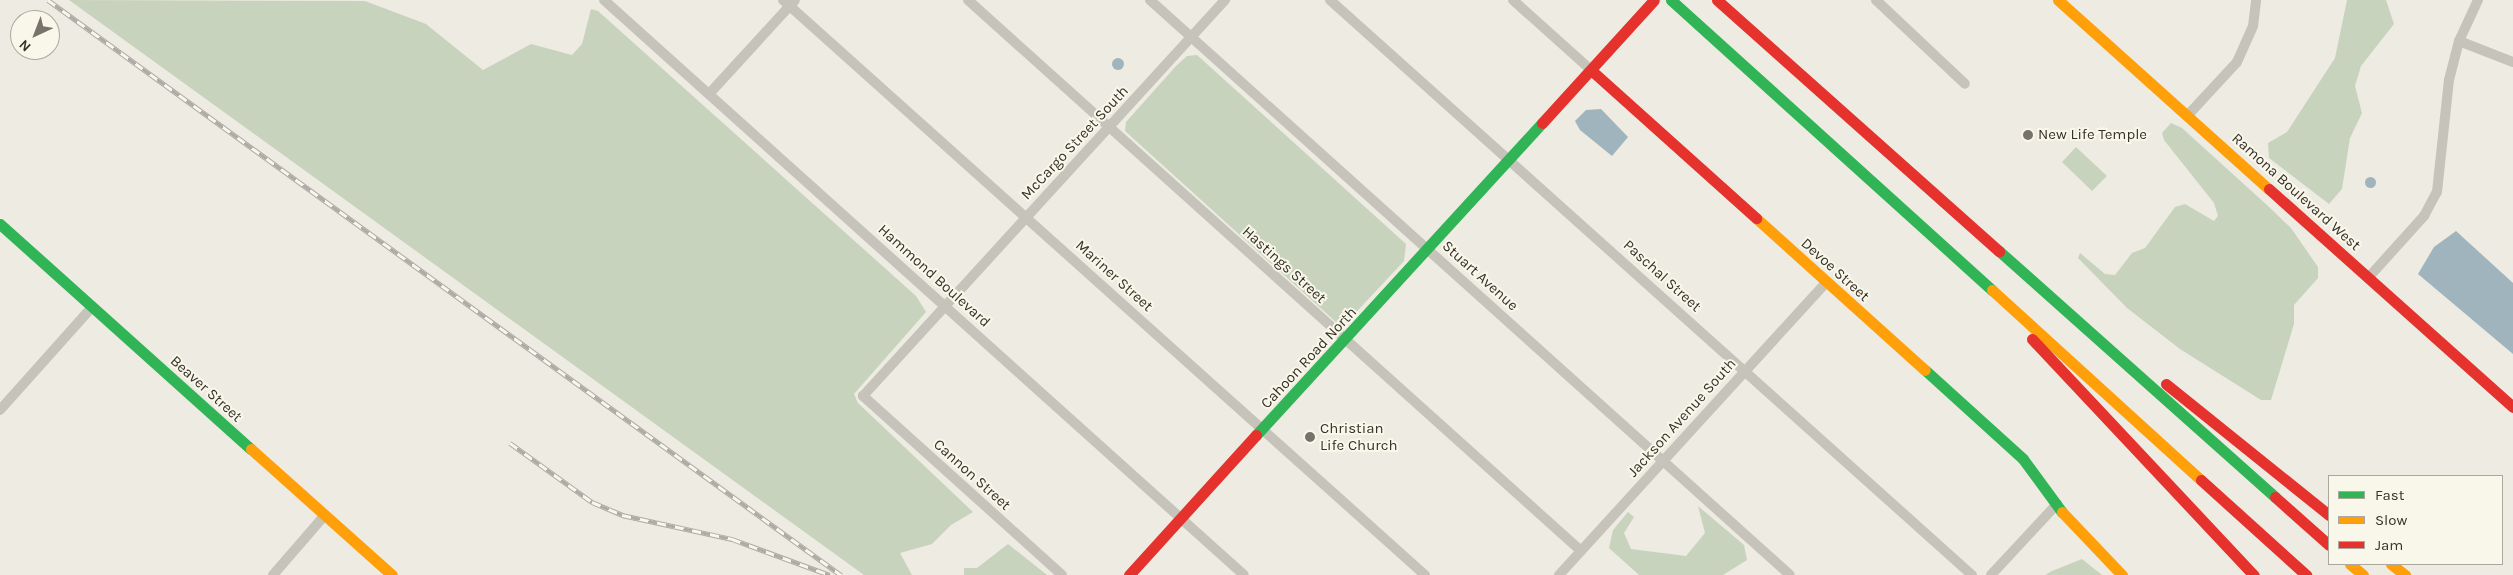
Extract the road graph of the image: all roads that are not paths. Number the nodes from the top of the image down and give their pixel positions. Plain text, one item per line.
1 (604, 0) edge
2 (968, 0) edge
3 (1150, 0) edge
4 (1225, 0) edge
5 (1330, 0) edge
6 (1513, 0) edge
7 (1654, 0) edge
8 (1671, 0) edge
9 (1717, 0) edge
10 (1876, 0) edge
11 (2058, 0) edge
12 (2256, 0) edge
13 (2478, 0) edge
14 (789, 2) edge
15 (1192, 38) junction
16 (2459, 41) junction
17 (2513, 62) edge
18 (1591, 70) junction
19 (1964, 84) dead end
20 (709, 94) junction
21 (2188, 115) junction
22 (1109, 128) junction
23 (1509, 158) junction
24 (1026, 217) junction
25 (0, 224) edge
26 (1428, 249) junction
27 (2368, 278) junction
28 (1827, 282) junction
29 (2043, 289) junction
30 (945, 306) junction
31 (92, 307) junction
32 (2007, 307) junction
33 (1346, 339) junction
34 (1745, 371) junction
35 (863, 396) joint
36 (2513, 408) edge
37 (0, 410) edge
38 (1264, 429) junction
39 (1663, 461) junction
40 (2057, 504) junction
41 (2328, 514) edge
42 (325, 515) junction
43 (1181, 519) junction
44 (2328, 544) edge
45 (1581, 551) junction
46 (2351, 565) edge
47 (2392, 565) edge
48 (272, 575) edge
49 (392, 575) edge
50 (1062, 575) edge
51 (1129, 575) edge
52 (1244, 575) edge
53 (1425, 575) edge
54 (1559, 575) edge
55 (1790, 575) edge
56 (1972, 575) edge
57 (1992, 575) edge
58 (2122, 575) edge
59 (2254, 575) edge
60 (2306, 575) edge
61 (2363, 575) edge
62 (2406, 575) edge

1 - 20 street, Hammond Boulevard
2 - 22 street, Hastings Street
3 - 15 street, Stuart Avenue
4 - 15 street, McCargo Street South
5 - 23 street, Paschal Street
6 - 18 street, Devoe Street
7 - 18 main road
8 - 32 main road
9 - 29 main road
10 - 19 street
11 - 21 main road, Ramona Boulevard West
12 - 21 street
13 - 16 street
14 - 20 street
14 - 24 street, Mariner Street
15 - 22 street, McCargo Street South
15 - 26 street, Stuart Avenue
16 - 17 street
16 - 27 street
18 - 23 main road, Cahoon Road North
18 - 28 main road, Devoe Street
20 - 30 street, Hammond Boulevard
21 - 27 main road, Ramona Boulevard West
22 - 24 street, McCargo Street South
22 - 33 street, Hastings Street
23 - 26 main road, Cahoon Road North
23 - 34 street, Paschal Street
24 - 30 street, McCargo Street South
24 - 38 street, Mariner Street
25 - 31 main road, Beaver Street
26 - 33 main road, Cahoon Road North
26 - 39 street, Stuart Avenue
27 - 36 main road, Ramona Boulevard West
28 - 34 street, Jackson Avenue South
28 - 40 main road, Devoe Street
29 - 41 main road
29 - 44 main road
30 - 35 street, McCargo Street South
30 - 43 street, Hammond Boulevard
31 - 37 street
31 - 42 main road, Beaver Street
32 - 59 main road
32 - 60 main road
33 - 38 main road, Cahoon Road North
33 - 45 street, Hastings Street
34 - 39 street, Jackson Avenue South
34 - 56 street, Paschal Street
35 - 50 street, Cannon Street
38 - 43 main road, Cahoon Road North
38 - 53 street, Mariner Street
39 - 45 street, Jackson Avenue South
39 - 55 street, Stuart Avenue
40 - 57 street
40 - 58 main road, Devoe Street
42 - 48 street
42 - 49 main road, Beaver Street
43 - 51 main road, Cahoon Road North
43 - 52 street, Hammond Boulevard
45 - 54 street, Jackson Avenue South
46 - 61 main road
47 - 62 main road

